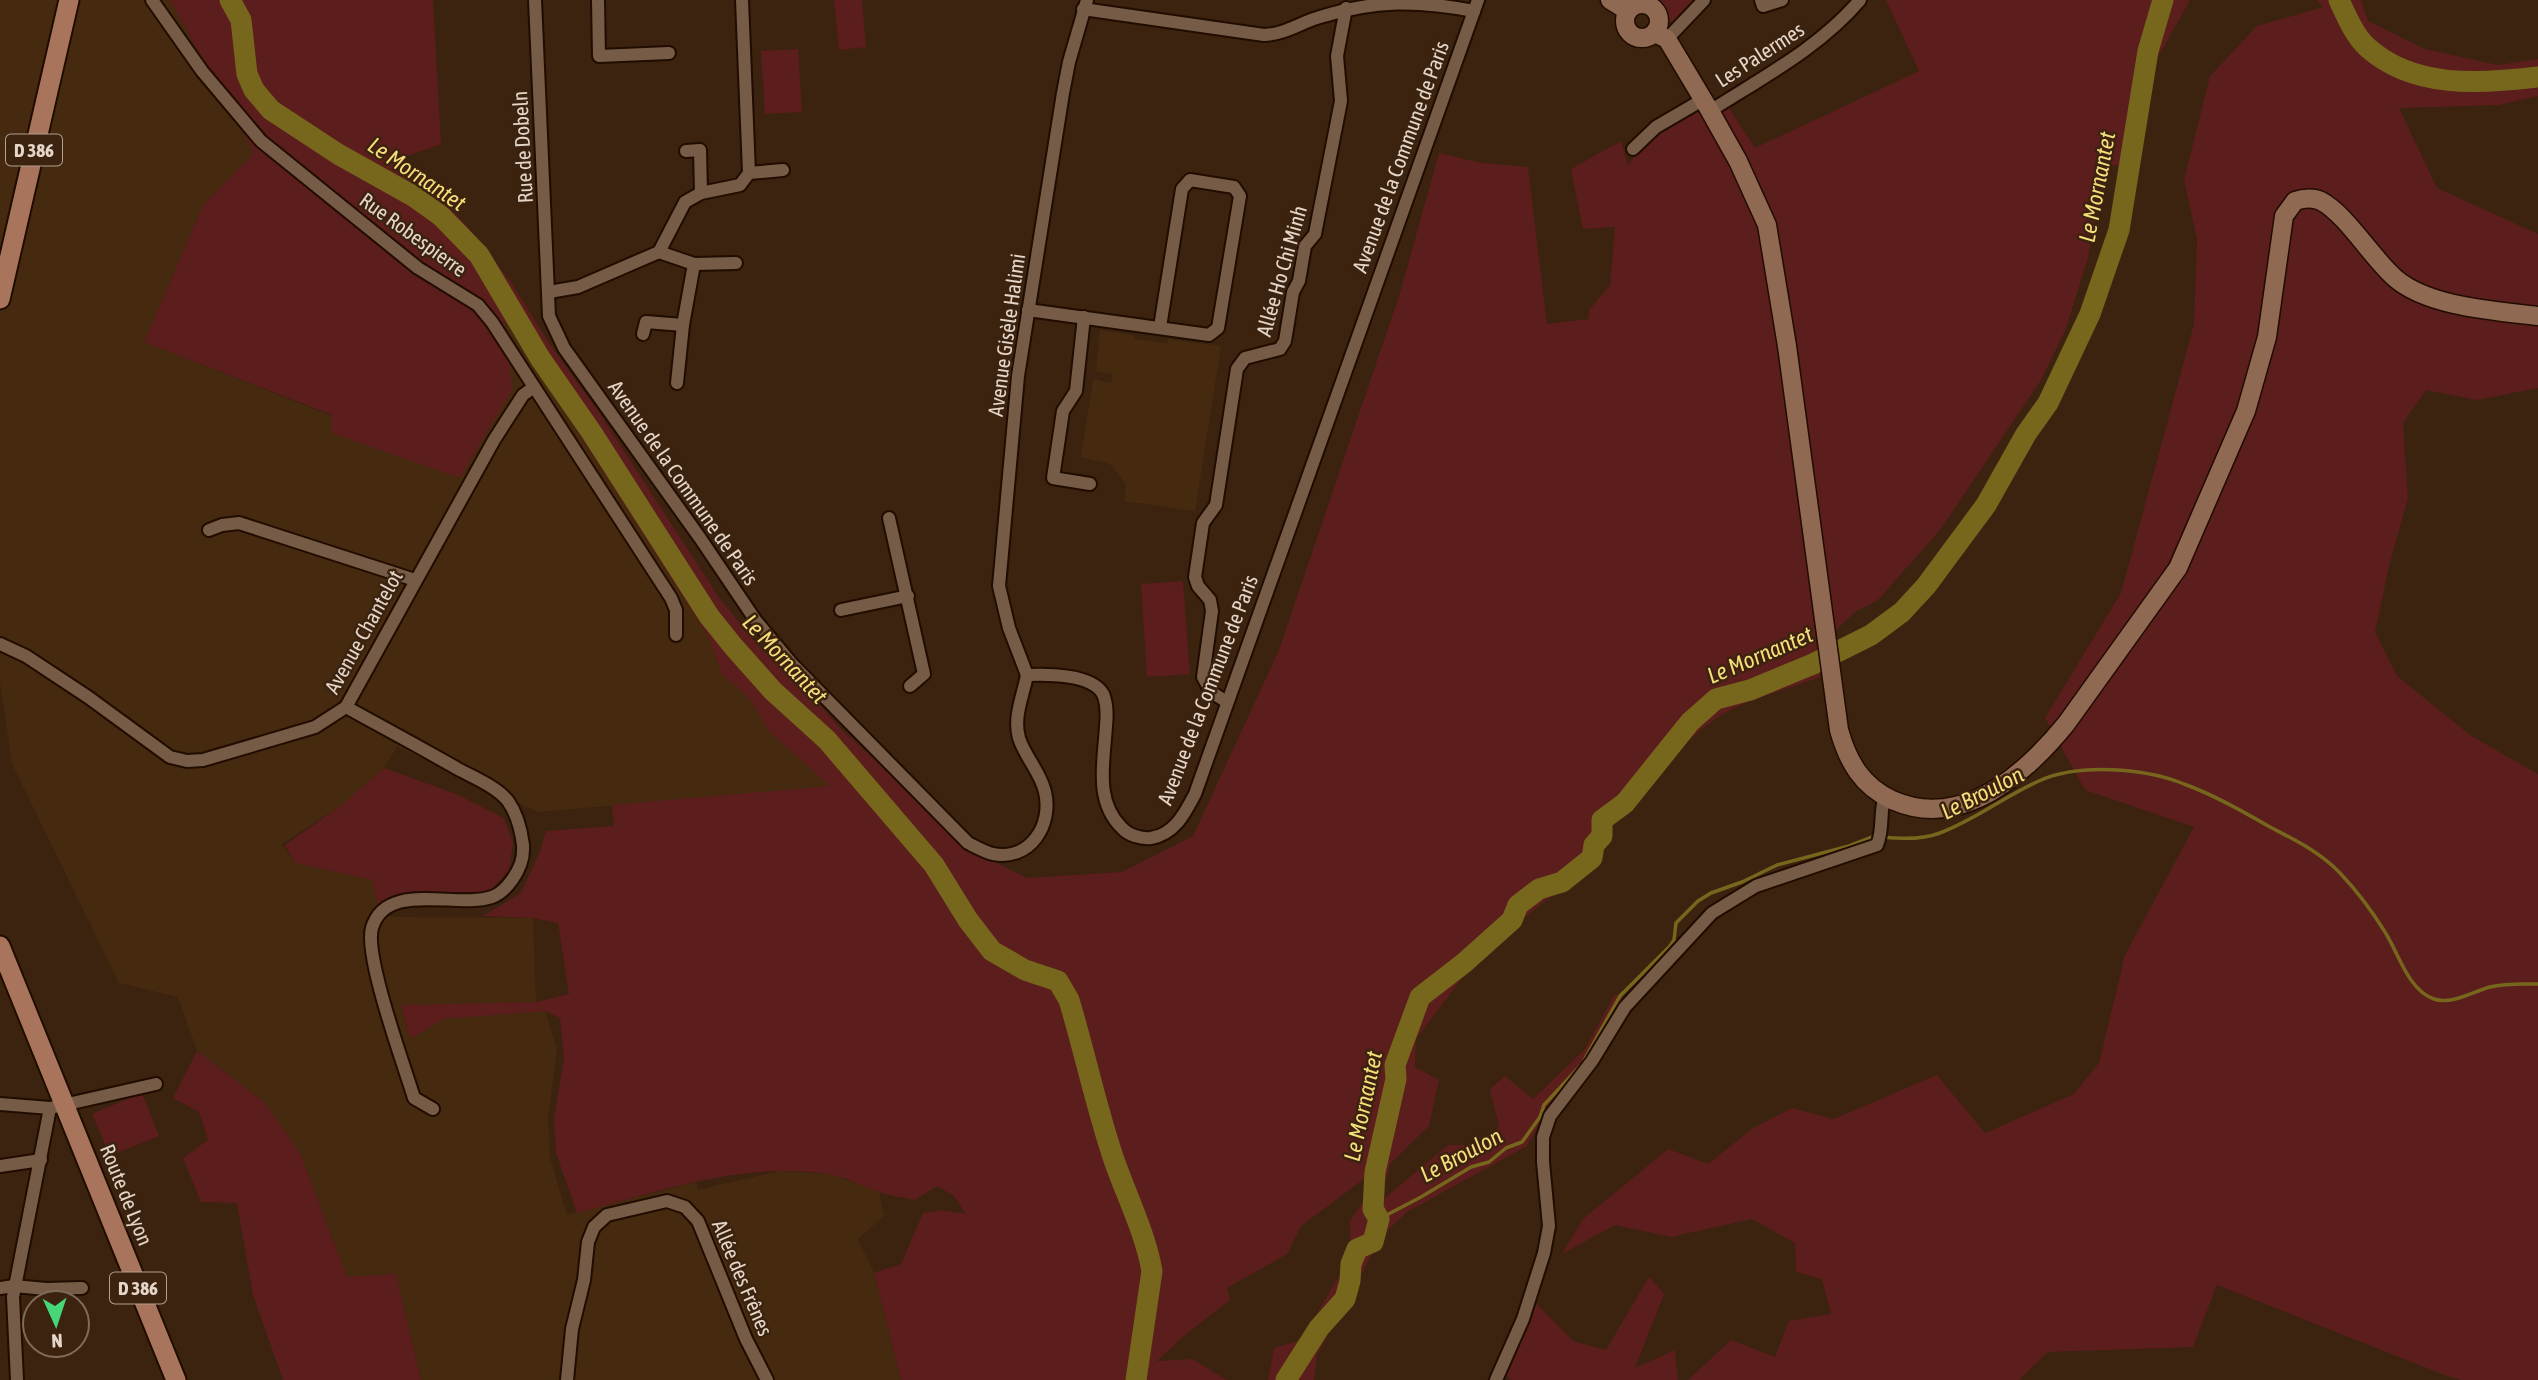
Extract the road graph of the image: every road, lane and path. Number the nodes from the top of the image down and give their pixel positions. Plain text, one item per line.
1 (69, 0) edge
2 (152, 0) edge
3 (535, 0) edge
4 (598, 0) edge
5 (742, 0) edge
6 (1610, 0) edge
7 (1704, 0) edge
8 (1761, 0) edge
9 (1782, 0) edge
10 (1860, 0) edge
11 (1085, 4) edge
12 (1476, 6) edge
13 (1346, 8) junction
14 (1628, 11) junction
15 (1661, 36) junction
16 (669, 53) dead end
17 (1707, 105) junction
18 (1633, 149) dead end
19 (686, 151) dead end
20 (783, 170) dead end
21 (748, 173) junction
22 (701, 193) junction
23 (659, 252) junction
24 (736, 263) dead end
25 (694, 264) junction
26 (549, 292) junction
27 (0, 299) edge
28 (1028, 310) junction
29 (2538, 316) edge
30 (1084, 317) junction
31 (683, 325) junction
32 (1160, 327) junction
33 (643, 334) dead end
34 (677, 383) dead end
35 (534, 387) junction
36 (1090, 484) dead end
37 (889, 518) dead end
38 (209, 530) dead end
39 (415, 580) junction
40 (908, 596) junction
41 (841, 610) dead end
42 (676, 635) dead end
43 (0, 644) edge
44 (1027, 675) junction
45 (910, 686) dead end
46 (1227, 702) junction
47 (346, 707) junction
48 (1885, 796) junction
49 (0, 946) edge
50 (156, 1084) dead end
51 (0, 1104) edge
52 (58, 1107) junction
53 (433, 1109) dead end
54 (41, 1160) junction
55 (0, 1166) edge
56 (15, 1286) junction
57 (0, 1288) edge
58 (82, 1288) dead end
59 (17, 1380) edge
60 (176, 1380) edge
61 (567, 1380) edge
62 (767, 1380) edge
63 (1496, 1380) edge

1 - 27 main road, D 386
2 - 35 street, Rue Robespierre
3 - 26 street, Rue de Dobeln
4 - 16 street
5 - 21 street
6 - 14 street
7 - 15 street
8 - 9 street
10 - 17 street, Les Palermes
11 - 13 street
11 - 28 street, Avenue Gisèle Halimi
12 - 13 street
12 - 46 street, Avenue de la Commune de Paris
13 - 46 street, Allée Ho Chi Minh
14 - 15 street
14 - 15 street
15 - 17 street
17 - 18 street, Les Palermes
17 - 48 street
19 - 22 street
20 - 21 street
21 - 22 street
22 - 23 street
23 - 25 street
23 - 26 street
24 - 25 street
25 - 31 street
26 - 44 street, Avenue de la Commune de Paris
28 - 30 street
28 - 44 street, Avenue Gisèle Halimi
29 - 48 street
30 - 32 street
30 - 36 street
31 - 33 street
31 - 34 street
32 - 32 street
35 - 39 street, Avenue Chantelot
35 - 42 street, Rue Robespierre
37 - 40 street
38 - 39 street
39 - 47 street, Avenue Chantelot
40 - 41 street
40 - 45 street
43 - 47 street, Avenue Chantelot
44 - 46 street, Avenue de la Commune de Paris
47 - 53 street
48 - 63 street
49 - 52 main road, D 386
50 - 52 street
51 - 52 street
52 - 54 street
52 - 60 main road, Route de Lyon / D 386
54 - 55 street
54 - 56 street
56 - 57 street
56 - 58 street
56 - 59 street
61 - 62 street, Allée des Frênes

